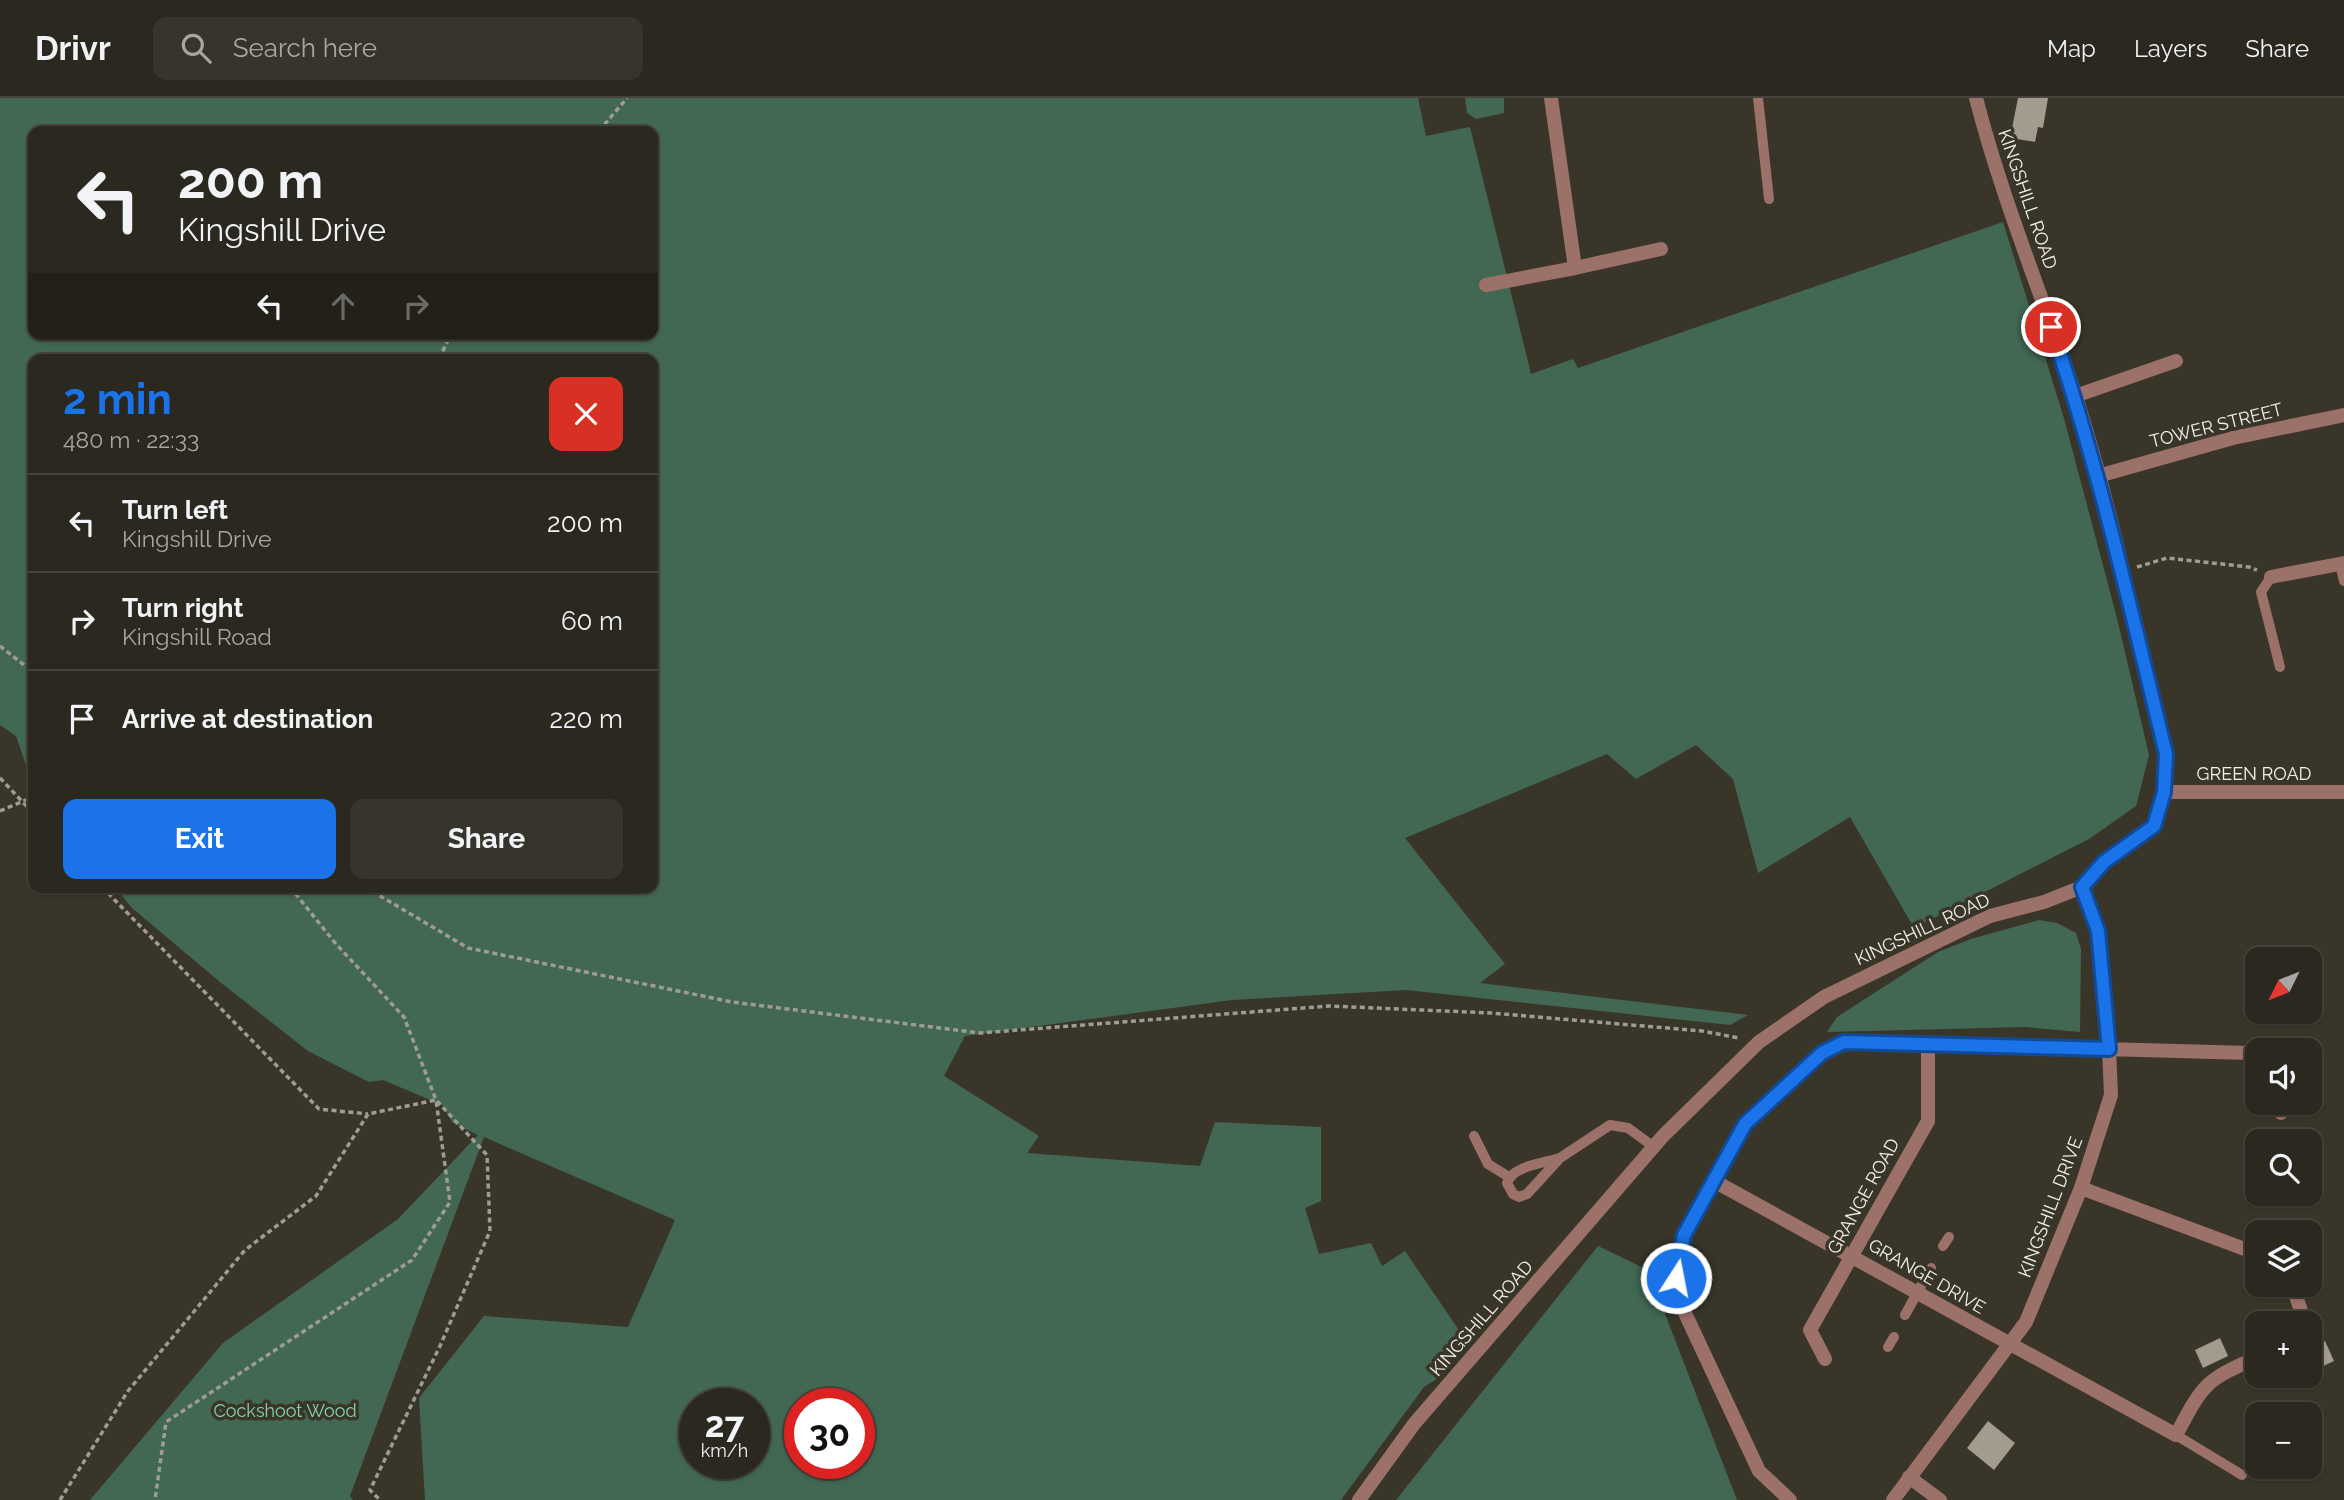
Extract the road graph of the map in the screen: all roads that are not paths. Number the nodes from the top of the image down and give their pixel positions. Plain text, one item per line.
1 (1551, 98) edge
2 (1758, 98) edge
3 (1976, 98) edge
4 (1769, 199) dead end
5 (1661, 249) dead end
6 (1575, 268) junction
7 (1486, 285) dead end
8 (2176, 361) dead end
9 (2075, 396) junction
10 (2344, 415) edge
11 (2098, 476) junction
12 (2342, 564) edge
13 (2271, 577) joint
14 (2344, 581) edge
15 (2280, 667) dead end
16 (2164, 792) junction
17 (2344, 792) edge
18 (2082, 887) junction
19 (1928, 1043) junction
20 (2109, 1049) junction
21 (2245, 1053) edge
22 (1474, 1136) dead end
23 (1654, 1147) junction
24 (1560, 1158) junction
25 (1509, 1177) junction
26 (1714, 1181) junction
27 (2081, 1188) junction
28 (2245, 1249) edge
29 (1853, 1255) junction
30 (1931, 1268) dead end
31 (1917, 1293) junction
32 (1905, 1315) dead end
33 (2009, 1345) junction
34 (1825, 1359) dead end
35 (2245, 1363) edge
36 (2176, 1435) junction
37 (2242, 1475) dead end
38 (1909, 1476) junction
39 (1359, 1500) edge
40 (1790, 1500) edge
41 (1893, 1500) edge
42 (1940, 1500) edge

1 - 6 street
2 - 4 lane
3 - 9 street, KINGSHILL ROAD
5 - 6 street
6 - 7 street
8 - 9 street
9 - 11 street, KINGSHILL ROAD
10 - 11 street, TOWER STREET
11 - 16 street, KINGSHILL ROAD
12 - 13 street
12 - 14 lane
13 - 15 lane
16 - 17 street, GREEN ROAD
16 - 18 street, KINGSHILL ROAD
18 - 20 street, KINGSHILL DRIVE
18 - 23 street, KINGSHILL ROAD
19 - 20 street
19 - 26 street
19 - 29 street, GRANGE ROAD
20 - 21 street
20 - 27 street, KINGSHILL DRIVE
22 - 25 lane
23 - 24 lane
23 - 39 street, KINGSHILL ROAD
24 - 25 lane
24 - 25 lane
26 - 29 street, GRANGE DRIVE
26 - 40 street
27 - 28 street
27 - 33 street, KINGSHILL DRIVE
29 - 31 street, GRANGE DRIVE
29 - 34 street, GRANGE ROAD
30 - 31 lane
31 - 32 lane
31 - 33 street, GRANGE DRIVE
33 - 36 street, GRANGE DRIVE
33 - 38 street, KINGSHILL DRIVE
35 - 36 street
36 - 37 lane
38 - 41 street, KINGSHILL DRIVE
38 - 42 street

